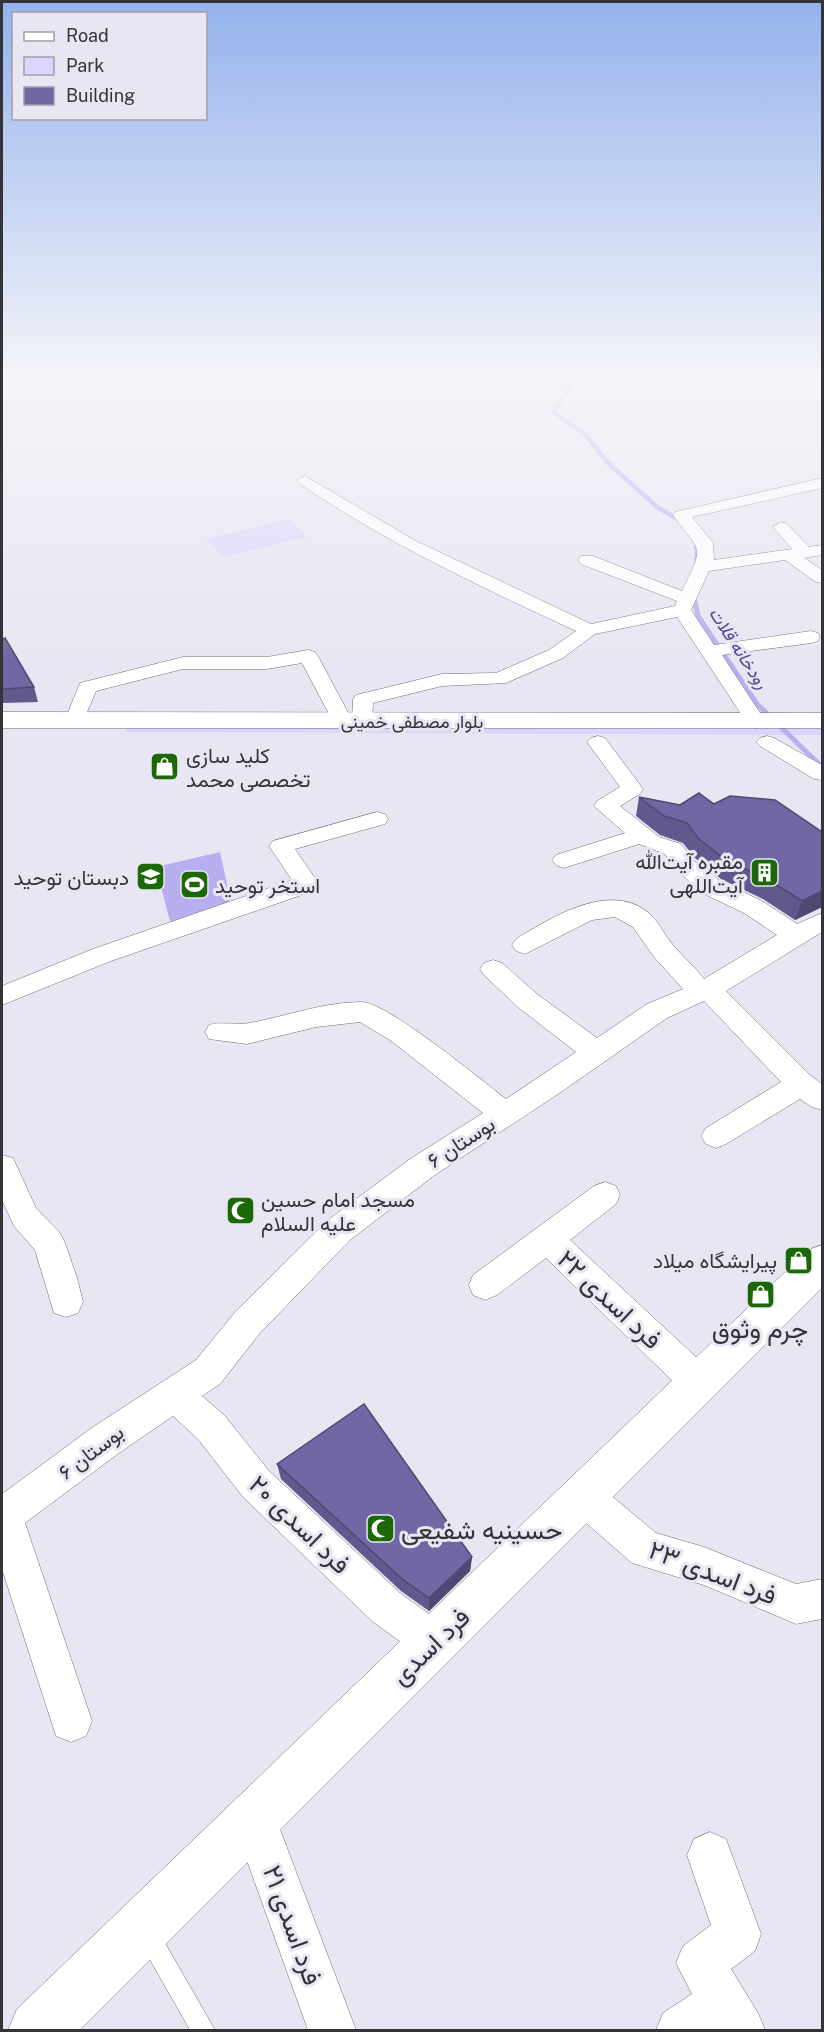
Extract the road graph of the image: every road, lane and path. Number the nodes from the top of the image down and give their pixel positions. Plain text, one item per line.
1 (305, 481) dead end
2 (822, 483) edge
3 (781, 527) dead end
4 (806, 553) edge
5 (587, 560) dead end
6 (703, 567) junction
7 (822, 578) edge
8 (685, 604) junction
9 (590, 630) junction
10 (811, 637) dead end
11 (711, 651) junction
12 (2, 720) edge
13 (75, 720) junction
14 (352, 721) junction
15 (822, 721) edge
16 (100, 731) junction
17 (762, 732) junction
18 (2, 741) edge
19 (598, 742) junction
20 (822, 742) edge
21 (822, 774) edge
22 (377, 819) dead end
23 (642, 835) junction
24 (564, 860) dead end
25 (807, 932) edge
26 (525, 945) dead end
27 (493, 969) dead end
28 (703, 991) junction
29 (2, 996) edge
30 (219, 1032) dead end
31 (597, 1053) junction
32 (812, 1091) edge
33 (505, 1114) junction
34 (716, 1136) dead end
35 (2, 1169) edge
36 (604, 1195) dead end
37 (547, 1239) junction
38 (822, 1262) edge
39 (485, 1285) dead end
40 (66, 1302) dead end
41 (699, 1383) junction
42 (176, 1395) junction
43 (583, 1496) junction
44 (2, 1515) edge
45 (822, 1599) edge
46 (435, 1642) junction
47 (70, 1721) dead end
48 (254, 1819) junction
49 (710, 1855) dead end
50 (143, 1927) junction
51 (732, 2016) edge
52 (38, 2031) edge
53 (203, 2031) edge
54 (332, 2031) edge
55 (680, 2031) edge

1 - 9 street
2 - 6 street
3 - 4 street
4 - 6 street
4 - 7 street
5 - 8 street
6 - 8 street
8 - 9 street
8 - 11 street
9 - 14 street
10 - 11 street
11 - 17 street
12 - 13 main road, بلوار مصطفی خمینی
13 - 14 street
13 - 16 main road, بلوار مصطفی خمینی
14 - 16 main road, بلوار مصطفی خمینی
14 - 17 main road, بلوار مصطفی خمینی
15 - 17 main road, بلوار مصطفی خمینی
16 - 18 main road, بلوار مصطفی خمینی
16 - 19 main road, بلوار مصطفی خمینی
17 - 19 main road, بلوار مصطفی خمینی
17 - 20 main road, بلوار مصطفی خمینی
17 - 21 street
19 - 23 street
22 - 29 street
23 - 24 street
23 - 25 street
25 - 28 street, بوستان ۶
26 - 28 street
27 - 31 street
28 - 31 street, بوستان ۶
28 - 32 street
30 - 33 street
31 - 33 street, بوستان ۶
32 - 34 street
33 - 42 street, بوستان ۶
35 - 40 street
36 - 37 street, فرد اسدی ۲۲
37 - 39 street
37 - 41 street, فرد اسدی ۲۲
38 - 41 main road, فرد اسدی
41 - 43 main road, فرد اسدی
42 - 44 street, بوستان ۶
42 - 46 street, فرد اسدی ۲۰
43 - 45 street, فرد اسدی ۲۳
43 - 46 main road, فرد اسدی
44 - 47 street
46 - 48 main road, فرد اسدی
48 - 50 main road, فرد اسدی
48 - 54 street, فرد اسدی ۲۱
49 - 51 street
50 - 52 main road, فرد اسدی
50 - 53 lane
51 - 55 street

